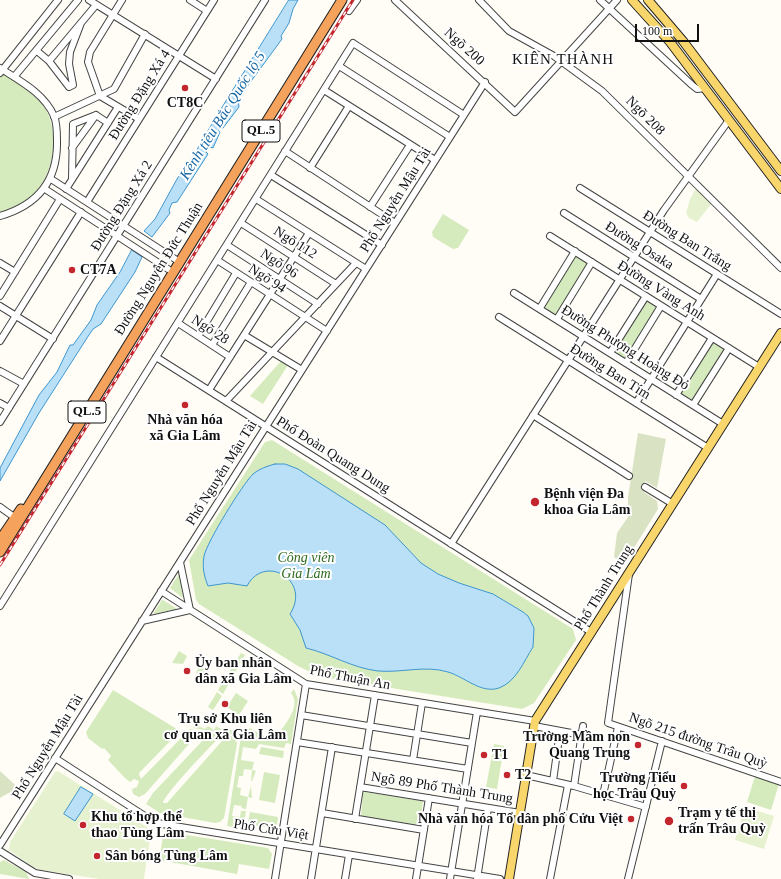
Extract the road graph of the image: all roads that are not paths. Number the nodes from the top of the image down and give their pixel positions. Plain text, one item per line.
1 (58, 0) edge
2 (78, 0) edge
3 (89, 0) edge
4 (122, 0) edge
5 (190, 0) edge
6 (214, 0) edge
7 (335, 0) edge
8 (342, 0) edge
9 (357, 0) edge
10 (395, 0) edge
11 (479, 0) edge
12 (600, 0) edge
13 (617, 0) edge
14 (632, 0) edge
15 (648, 0) edge
16 (265, 1) edge
17 (96, 4) junction
18 (609, 8) junction
19 (207, 11) junction
20 (349, 11) dead end
21 (113, 15) junction
22 (81, 23) junction
23 (145, 34) junction
24 (689, 48) junction
25 (37, 51) junction
26 (179, 56) junction
27 (680, 56) junction
28 (49, 61) junction
29 (562, 61) junction
30 (339, 66) junction
31 (1, 70) edge
32 (14, 76) junction
33 (216, 79) junction
34 (485, 82) junction
35 (705, 88) junction
36 (324, 90) junction
37 (100, 96) junction
38 (349, 106) junction
39 (118, 107) junction
40 (96, 115) junction
41 (464, 115) junction
42 (54, 117) junction
43 (139, 119) junction
44 (729, 120) junction
45 (108, 123) junction
46 (450, 137) junction
47 (410, 145) junction
48 (72, 148) junction
49 (285, 152) junction
50 (435, 160) junction
51 (310, 168) junction
52 (781, 171) edge
53 (271, 175) junction
54 (688, 177) junction
55 (51, 179) junction
56 (72, 179) junction
57 (580, 188) dead end
58 (44, 189) junction
59 (66, 189) junction
60 (781, 190) edge
61 (60, 199) junction
62 (256, 199) junction
63 (87, 202) junction
64 (370, 207) junction
65 (81, 212) junction
66 (564, 213) dead end
67 (0, 216) edge
68 (240, 223) junction
69 (395, 223) junction
70 (124, 226) junction
71 (650, 232) junction
72 (309, 233) junction
73 (118, 236) junction
74 (550, 236) dead end
75 (227, 245) junction
76 (382, 245) junction
77 (575, 251) junction
78 (294, 257) junction
79 (634, 257) junction
80 (177, 260) junction
81 (217, 260) junction
82 (592, 262) junction
83 (0, 263) edge
84 (356, 263) junction
85 (781, 268) edge
86 (366, 269) junction
87 (171, 271) junction
88 (15, 272) junction
89 (236, 273) junction
90 (717, 274) junction
91 (280, 279) junction
92 (619, 279) junction
93 (251, 282) junction
94 (336, 284) junction
95 (514, 293) dead end
96 (270, 294) junction
97 (0, 296) edge
98 (646, 296) junction
99 (701, 299) junction
100 (318, 304) junction
101 (0, 306) edge
102 (661, 306) junction
103 (540, 308) junction
104 (781, 314) edge
105 (16, 316) junction
106 (305, 317) junction
107 (499, 317) dead end
108 (557, 319) junction
109 (687, 322) junction
110 (178, 323) junction
111 (327, 331) junction
112 (781, 333) edge
113 (244, 335) junction
114 (198, 336) junction
115 (583, 336) junction
116 (712, 338) junction
117 (53, 339) junction
118 (0, 341) edge
119 (212, 345) junction
120 (729, 348) junction
121 (272, 352) junction
122 (610, 353) junction
123 (230, 356) junction
124 (156, 357) junction
125 (567, 360) junction
126 (626, 363) junction
127 (759, 368) junction
128 (302, 370) junction
129 (0, 371) edge
130 (651, 379) junction
131 (24, 384) junction
132 (209, 390) junction
133 (676, 394) junction
134 (226, 401) junction
135 (0, 403) edge
136 (636, 403) junction
137 (693, 405) junction
138 (9, 408) junction
139 (533, 414) junction
140 (0, 422) edge
141 (724, 424) junction
142 (266, 427) junction
143 (708, 448) junction
144 (629, 476) dead end
145 (645, 487) dead end
146 (673, 504) junction
147 (0, 507) edge
148 (14, 517) junction
149 (0, 540) edge
150 (451, 544) junction
151 (0, 552) edge
152 (180, 562) junction
153 (629, 572) junction
154 (161, 591) junction
155 (0, 606) edge
156 (190, 610) junction
157 (142, 621) junction
158 (591, 632) junction
159 (306, 684) junction
160 (375, 695) junction
161 (422, 703) junction
162 (477, 712) junction
163 (301, 715) junction
164 (535, 723) junction
165 (370, 726) junction
166 (583, 726) dead end
167 (618, 727) junction
168 (560, 731) junction
169 (417, 734) junction
170 (582, 735) junction
171 (297, 742) junction
172 (662, 742) junction
173 (472, 743) junction
174 (332, 747) junction
175 (366, 753) junction
176 (55, 758) junction
177 (413, 760) junction
178 (468, 769) junction
179 (526, 775) junction
180 (553, 781) junction
181 (781, 782) edge
182 (571, 785) junction
183 (360, 787) junction
184 (603, 795) junction
185 (429, 798) junction
186 (462, 803) junction
187 (646, 807) junction
188 (488, 808) junction
189 (520, 813) junction
190 (322, 814) junction
191 (355, 819) junction
192 (424, 830) junction
193 (280, 843) junction
194 (0, 845) edge
195 (316, 849) junction
196 (0, 851) edge
197 (349, 855) junction
198 (418, 866) junction
199 (451, 871) junction
200 (34, 876) edge
201 (477, 877) edge
202 (68, 879) edge
203 (275, 879) edge
204 (311, 879) edge
205 (345, 879) edge
206 (416, 879) edge
207 (450, 879) edge
208 (500, 879) edge
209 (509, 879) edge
210 (550, 879) edge
211 (628, 879) edge

1 - 31 street
2 - 25 street
3 - 17 street
4 - 21 street
5 - 19 street
6 - 19 street, Đường Đặng Xá 4
7 - 80 highway, Đường Nguyễn Đức Thuận / QL.5
8 - 80 highway, Đường Nguyễn Đức Thuận / QL.5
9 - 20 street
10 - 34 street, Ngõ 200
11 - 29 street, Ngõ 208
12 - 18 street
13 - 18 street
14 - 27 main road
15 - 24 main road
16 - 33 street, Đường Đặng Xá 2
17 - 21 street
17 - 22 street
18 - 29 street
18 - 35 street
19 - 26 street, Đường Đặng Xá 4
21 - 23 street
21 - 37 street
22 - 28 street
22 - 28 street
23 - 26 street
23 - 37 street
24 - 27 main road
24 - 52 main road
25 - 28 street
25 - 32 street
26 - 33 street
26 - 43 street, Đường Đặng Xá 4
27 - 35 main road
29 - 34 street, Ngõ 200
29 - 54 street, Ngõ 208
30 - 36 street
30 - 41 street
30 - 46 street
31 - 32 street
32 - 42 street
33 - 70 street, Đường Đặng Xá 2
34 - 41 street, Phố Nguyễn Mậu Tài
35 - 44 main road
36 - 38 street
36 - 49 street
37 - 39 street
37 - 42 street
38 - 47 street
38 - 51 street
39 - 43 street
39 - 45 street
40 - 45 street
40 - 48 street
40 - 48 street
41 - 46 street, Phố Nguyễn Mậu Tài
42 - 55 street
43 - 63 street, Đường Đặng Xá 4
44 - 54 street
44 - 60 main road
45 - 56 street
46 - 50 street, Phố Nguyễn Mậu Tài
47 - 50 street
47 - 64 street
48 - 56 street
49 - 51 street
49 - 53 street
50 - 69 street, Phố Nguyễn Mậu Tài
51 - 64 street
53 - 62 street
53 - 76 street
54 - 71 street
54 - 85 street, Ngõ 208
55 - 58 street
55 - 59 street
56 - 59 street
57 - 71 street, Đường Ban Trắng
58 - 61 street
58 - 67 street
59 - 63 street
61 - 65 street
61 - 88 street
62 - 68 street
62 - 72 street
63 - 70 street
64 - 69 street
65 - 73 street
65 - 105 street
66 - 79 street, Đường Osaka
68 - 75 street
68 - 78 street, Ngõ 112
69 - 76 street, Phố Nguyễn Mậu Tài
70 - 73 street, Đường Đặng Xá 2
70 - 80 street
71 - 79 street
71 - 90 street, Đường Ban Trắng
72 - 78 street
72 - 84 street
73 - 87 street
73 - 117 street, Đường Đặng Xá 2
74 - 77 street, Đường Vàng Anh
75 - 81 street
75 - 91 street, Ngõ 96
76 - 86 street, Phố Nguyễn Mậu Tài
77 - 82 street, Đường Vàng Anh
77 - 103 street
78 - 91 street
78 - 94 street, Ngõ 112
79 - 92 street
79 - 99 street, Đường Osaka
80 - 87 highway, Đường Nguyễn Đức Thuận / QL.5
81 - 89 street, Ngõ 94
81 - 110 street
82 - 92 street, Đường Vàng Anh
82 - 108 street
83 - 88 street
84 - 86 street
84 - 94 street
86 - 111 street, Phố Nguyễn Mậu Tài
87 - 148 highway, Đường Nguyễn Đức Thuận / QL.5
87 - 151 highway, Đường Nguyễn Đức Thuận / QL.5
88 - 97 street
89 - 93 street, Ngõ 94
89 - 114 street
90 - 99 street
90 - 104 street, Đường Ban Trắng
91 - 96 street
91 - 100 street, Ngõ 96
92 - 98 street, Đường Vàng Anh
92 - 115 street
93 - 96 street, Ngõ 94
93 - 119 street
94 - 100 street
95 - 103 street, Đường Phượng Hoàng Đỏ
96 - 106 street, Ngõ 94
96 - 113 street
98 - 102 street, Đường Vàng Anh
98 - 122 street
99 - 109 street
100 - 106 street
101 - 105 street
102 - 109 street, Đường Vàng Anh
102 - 126 street
103 - 108 street, Đường Phượng Hoàng Đỏ
105 - 117 street
105 - 118 street
106 - 111 street, Ngõ 94
106 - 121 street
107 - 125 street, Đường Ban Tím
108 - 115 street, Đường Phượng Hoàng Đỏ
109 - 116 street, Đường Vàng Anh
109 - 130 street
110 - 114 street, Ngõ 28
110 - 124 street
111 - 128 street, Phố Nguyễn Mậu Tài
112 - 127 main road, Phố Thành Trung
113 - 121 street
113 - 123 street
114 - 119 street, Ngõ 28
115 - 122 street, Đường Phượng Hoàng Đỏ
115 - 125 street
116 - 120 street, Đường Vàng Anh
116 - 133 street
117 - 131 street, Đường Đặng Xá 2
119 - 123 street, Ngõ 28
120 - 127 street, Đường Vàng Anh
120 - 137 street
121 - 128 street
121 - 134 street
122 - 126 street, Đường Phượng Hoàng Đỏ
123 - 132 street
124 - 132 street, Phố Đoàn Quang Dung
124 - 155 street
125 - 136 street, Đường Ban Tím
125 - 139 street
126 - 130 street, Đường Phượng Hoàng Đỏ
127 - 141 main road, Phố Thành Trung
128 - 142 street, Phố Nguyễn Mậu Tài
129 - 131 street
130 - 133 street, Đường Phượng Hoàng Đỏ
130 - 136 street
131 - 138 street, Đường Đặng Xá 2
132 - 134 street, Phố Đoàn Quang Dung
133 - 137 street, Đường Phượng Hoàng Đỏ
134 - 142 street, Phố Đoàn Quang Dung
135 - 138 street
136 - 143 street, Đường Ban Tím
137 - 141 street, Đường Phượng Hoàng Đỏ
138 - 140 street, Đường Đặng Xá 2
139 - 144 street
139 - 150 street
141 - 143 main road, Phố Thành Trung
142 - 150 street, Phố Đoàn Quang Dung
142 - 152 street, Phố Nguyễn Mậu Tài
143 - 146 main road, Phố Thành Trung
145 - 146 street
146 - 153 main road, Phố Thành Trung
147 - 148 street
148 - 149 highway, Đường Nguyễn Đức Thuận / QL.5
150 - 158 street, Phố Đoàn Quang Dung
152 - 154 street, Phố Nguyễn Mậu Tài
152 - 156 street
153 - 158 main road, Phố Thành Trung
153 - 167 street, Ngõ 215 đường Trâu Quỳ
154 - 156 street, Phố Thuận An
154 - 157 street, Phố Nguyễn Mậu Tài
156 - 157 street
156 - 159 street, Phố Thuận An
157 - 176 street, Phố Nguyễn Mậu Tài
158 - 164 main road, Phố Thành Trung
159 - 160 street, Phố Thuận An
159 - 163 street
160 - 161 street, Phố Thuận An
160 - 165 street
161 - 162 street, Phố Thuận An
161 - 169 street
162 - 164 street, Phố Thuận An
162 - 173 street
163 - 165 street
163 - 171 street
164 - 168 street, Phố Thuận An
164 - 179 main road, Phố Thành Trung
165 - 169 street
165 - 175 street
166 - 170 street
167 - 172 street, Ngõ 215 đường Trâu Quỳ
167 - 184 street
168 - 170 street, Phố Thuận An
168 - 180 street
169 - 173 street
169 - 177 street
170 - 182 street
171 - 174 street
171 - 193 street
172 - 181 street, Ngõ 215 đường Trâu Quỳ
172 - 187 street
173 - 178 street
174 - 175 street
174 - 190 street
175 - 177 street
175 - 183 street
176 - 193 street, Phố Cửu Việt
176 - 194 street, Phố Nguyễn Mậu Tài
177 - 178 street
178 - 186 street
179 - 180 street
179 - 189 main road, Phố Thành Trung
180 - 182 street
182 - 184 street
182 - 210 street
183 - 185 street, Ngõ 89 Phố Thành Trung
183 - 191 street
184 - 187 street
185 - 186 street, Ngõ 89 Phố Thành Trung
185 - 192 street
186 - 188 street, Ngõ 89 Phố Thành Trung
186 - 199 street
187 - 211 street
188 - 189 street, Ngõ 89 Phố Thành Trung
188 - 201 street
189 - 209 main road, Phố Thành Trung
190 - 191 street
190 - 195 street
191 - 192 street
192 - 198 street
193 - 195 street, Phố Cửu Việt
193 - 203 street
195 - 197 street, Phố Cửu Việt
195 - 204 street
196 - 200 street
197 - 198 street, Phố Cửu Việt
197 - 205 street
198 - 199 street, Phố Cửu Việt
198 - 206 street
199 - 201 street, Phố Cửu Việt
199 - 207 street
200 - 202 street
201 - 208 street, Phố Cửu Việt

